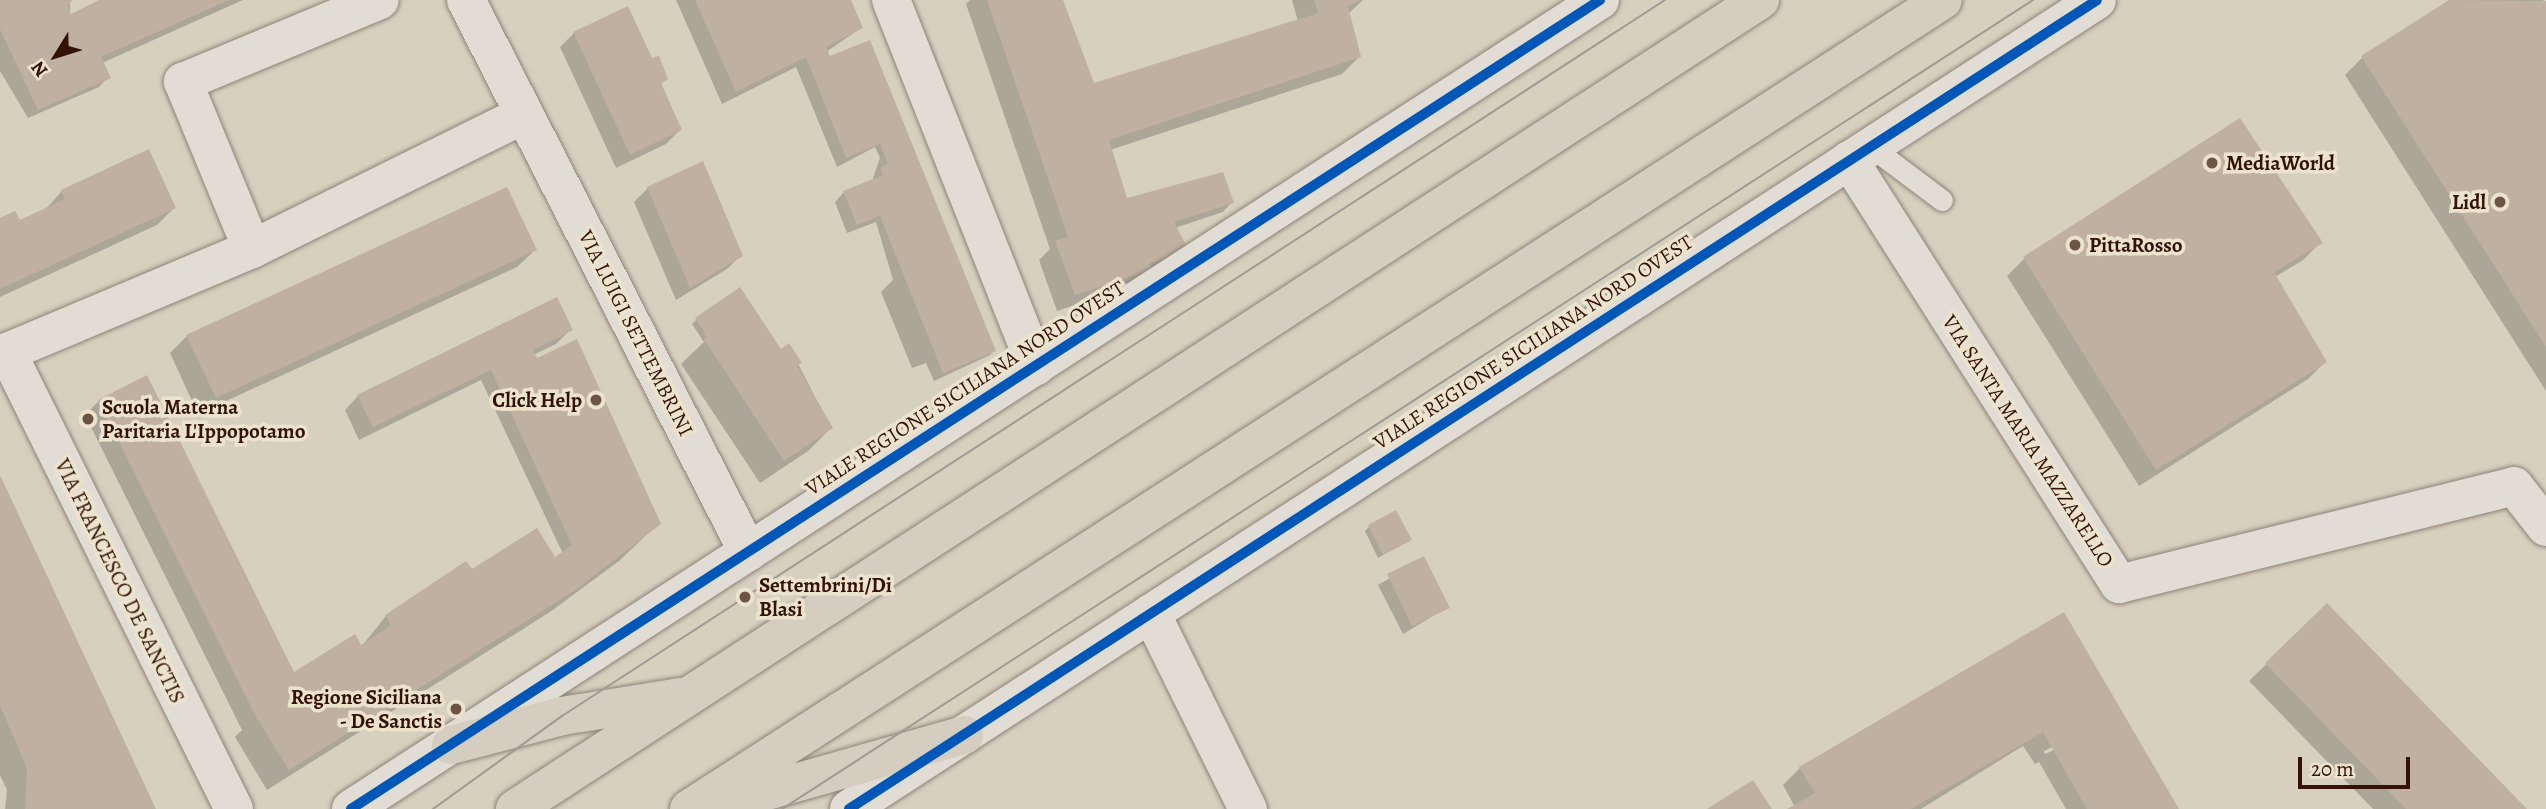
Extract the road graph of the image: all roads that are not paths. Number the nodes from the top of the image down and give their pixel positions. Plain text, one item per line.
1 (380, 0) edge
2 (466, 0) edge
3 (891, 0) edge
4 (1600, 0) edge
5 (1760, 0) edge
6 (1943, 0) edge
7 (2097, 0) edge
8 (523, 115) junction
9 (1859, 153) junction
10 (1942, 200) dead end
11 (252, 249) junction
12 (3, 354) edge
13 (1036, 366) junction
14 (2546, 527) edge
15 (748, 552) junction
16 (1151, 613) junction
17 (696, 695) junction
18 (964, 735) junction
19 (451, 745) junction
20 (234, 809) edge
21 (351, 809) edge
22 (515, 809) edge
23 (689, 809) edge
24 (705, 809) edge
25 (849, 809) edge
26 (1248, 809) edge

1 - 11 street
2 - 8 street, VIA LUIGI SETTEMBRINI
3 - 13 street
4 - 13 street, VIALE REGIONE SICILIANA NORD OVEST
5 - 17 main road
6 - 23 main road
7 - 9 street, VIALE REGIONE SICILIANA NORD OVEST
8 - 11 street
8 - 15 street, VIA LUIGI SETTEMBRINI
9 - 10 lane
9 - 14 street, VIA SANTA MARIA MAZZARELLO
9 - 16 street, VIALE REGIONE SICILIANA NORD OVEST
11 - 12 street
12 - 20 street, VIA FRANCESCO DE SANCTIS
13 - 15 street, VIALE REGIONE SICILIANA NORD OVEST
15 - 19 street, VIALE REGIONE SICILIANA NORD OVEST
16 - 18 street, VIALE REGIONE SICILIANA NORD OVEST
16 - 26 street
17 - 19 main road
17 - 22 main road
18 - 24 main road
18 - 25 street, VIALE REGIONE SICILIANA NORD OVEST
19 - 21 street, VIALE REGIONE SICILIANA NORD OVEST

